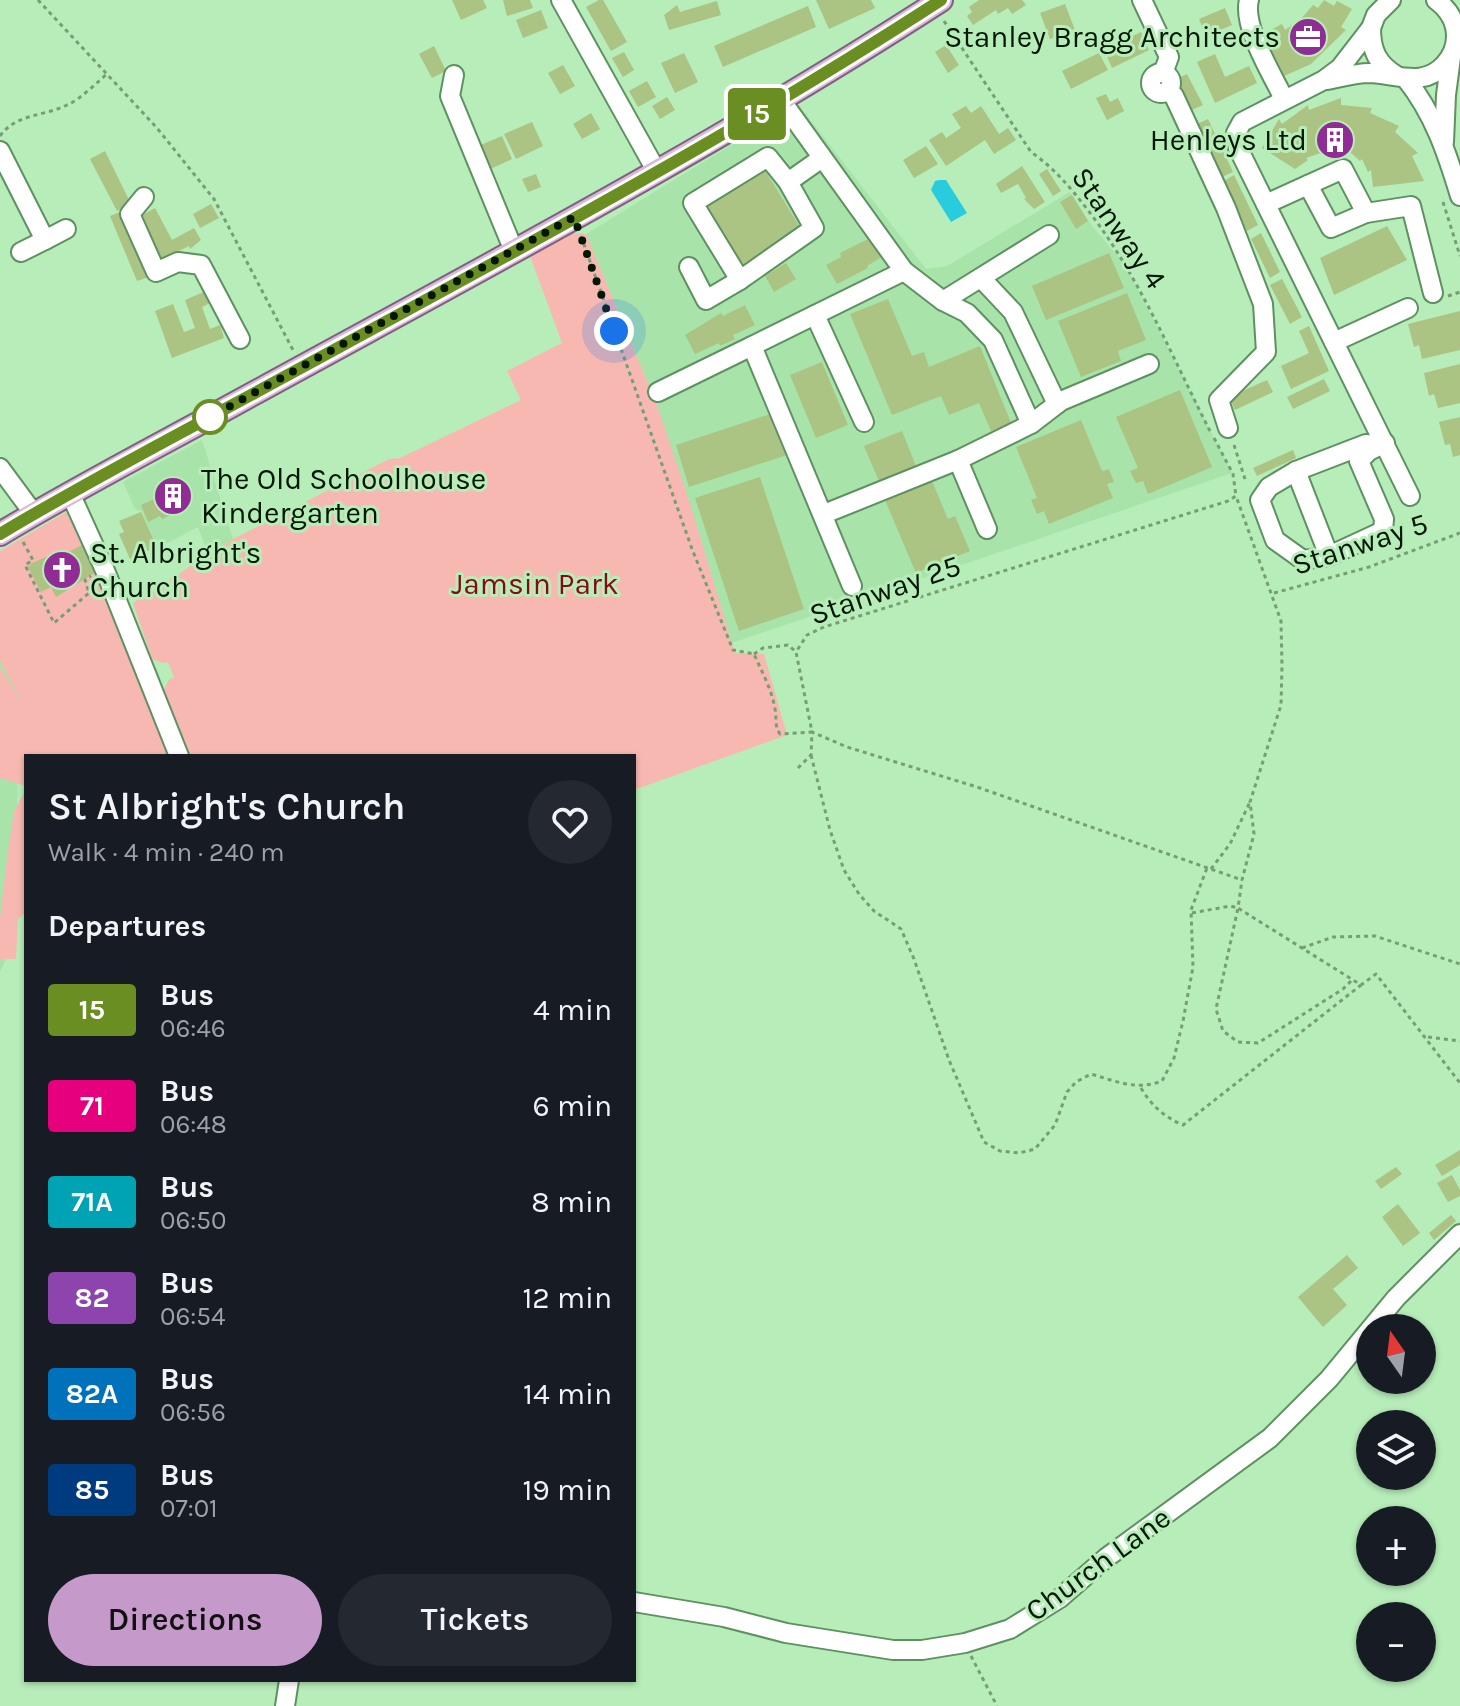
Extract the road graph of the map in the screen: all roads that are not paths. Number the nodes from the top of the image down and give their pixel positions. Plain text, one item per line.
1 (561, 0) edge
2 (1142, 0) edge
3 (1249, 0) edge
4 (1391, 0) edge
5 (1438, 1) edge
6 (937, 2) edge
7 (1460, 6) edge
8 (1376, 14) edge
9 (1456, 47) edge
10 (454, 75) dead end
11 (1402, 78) junction
12 (1324, 80) junction
13 (1284, 99) junction
14 (781, 100) junction
15 (1444, 144) junction
16 (0, 151) edge
17 (822, 158) junction
18 (657, 172) junction
19 (788, 182) junction
20 (1308, 185) junction
21 (1460, 196) edge
22 (144, 197) dead end
23 (1266, 204) junction
24 (1366, 213) junction
25 (66, 229) dead end
26 (1049, 235) dead end
27 (45, 240) junction
28 (514, 251) junction
29 (21, 252) dead end
30 (689, 267) dead end
31 (904, 271) junction
32 (981, 278) junction
33 (740, 280) junction
34 (1433, 293) dead end
35 (943, 301) junction
36 (1408, 308) dead end
37 (815, 315) junction
38 (240, 339) dead end
39 (1334, 342) junction
40 (752, 346) junction
41 (1149, 364) dead end
42 (658, 392) dead end
43 (1057, 404) junction
44 (864, 422) dead end
45 (1031, 424) junction
46 (1228, 428) road end
47 (1382, 444) junction
48 (958, 460) junction
49 (0, 468) edge
50 (1296, 471) junction
51 (70, 493) junction
52 (1410, 496) dead end
53 (34, 514) junction
54 (824, 514) junction
55 (987, 529) dead end
56 (5, 531) edge
57 (1329, 556) junction
58 (852, 586) dead end
59 (178, 754) edge
60 (1460, 1234) edge
61 (636, 1602) edge
62 (289, 1682) edge
63 (285, 1706) edge

1 - 18 street
2 - 46 street
3 - 13 street
4 - 8 street
5 - 7 street
5 - 9 street
6 - 14 main road
8 - 11 street
8 - 12 street
9 - 11 street
9 - 15 street
10 - 28 street
11 - 12 street
11 - 15 street
12 - 13 street
13 - 23 street
14 - 17 street
14 - 18 main road
15 - 21 street
16 - 27 street
17 - 19 street
17 - 31 street
18 - 28 main road
19 - 33 street
19 - 33 street
20 - 23 street
20 - 24 street
20 - 24 street
22 - 38 street
23 - 39 street
24 - 34 street
25 - 27 street
26 - 32 street
27 - 29 street
28 - 51 main road
30 - 33 street
31 - 35 street
31 - 37 street
32 - 35 street
32 - 43 street
35 - 45 street
36 - 39 street
37 - 40 street
37 - 44 street
39 - 47 street
40 - 42 street
40 - 54 street
41 - 43 street
43 - 45 street
45 - 48 street
47 - 50 street
47 - 52 street
47 - 57 street
48 - 54 street
48 - 55 street
49 - 53 street
50 - 57 street
50 - 57 street
51 - 53 main road
51 - 59 street
53 - 56 main road
54 - 58 street
60 - 61 street, Church Lane
62 - 63 street

